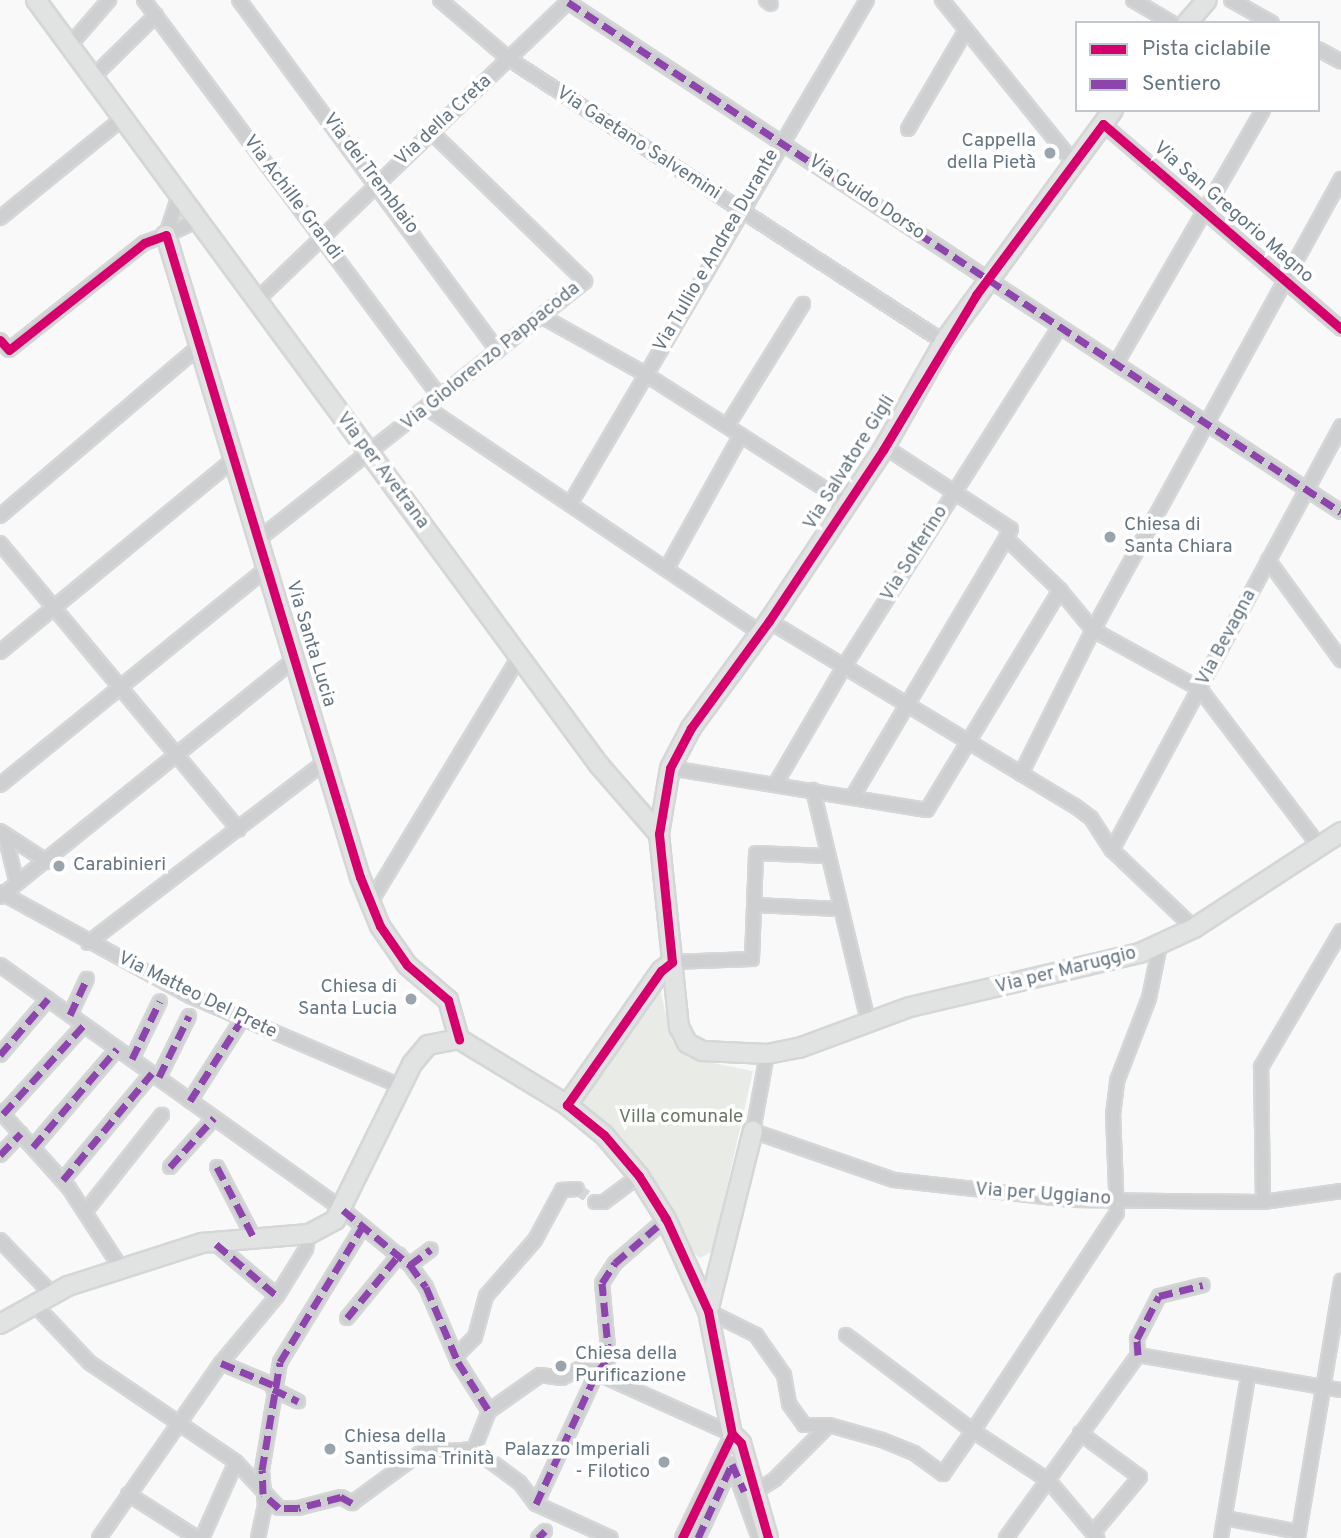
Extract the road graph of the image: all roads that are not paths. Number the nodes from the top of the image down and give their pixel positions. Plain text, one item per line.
1 (36, 0) edge
2 (109, 0) edge
3 (144, 0) edge
4 (239, 0) edge
5 (440, 0) edge
6 (867, 0) edge
7 (942, 0) edge
8 (1133, 0) edge
9 (1207, 0) edge
10 (1231, 0) edge
11 (569, 1) edge
12 (156, 15) junction
13 (1169, 21) edge
14 (1189, 21) edge
15 (1268, 21) edge
16 (966, 30) junction
17 (71, 45) junction
18 (1320, 50) edge
19 (509, 59) junction
20 (1341, 62) edge
21 (94, 76) junction
22 (1262, 112) edge
23 (1108, 117) edge
24 (122, 119) junction
25 (908, 129) dead end
26 (431, 132) junction
27 (781, 142) junction
28 (1074, 163) junction
29 (1341, 179) edge
30 (378, 183) junction
31 (179, 195) junction
32 (740, 210) junction
33 (1205, 212) junction
34 (0, 218) edge
35 (198, 220) junction
36 (166, 235) junction
37 (321, 238) junction
38 (987, 279) junction
39 (1284, 281) junction
40 (257, 300) junction
41 (803, 304) dead end
42 (541, 316) junction
43 (1059, 328) junction
44 (1341, 329) edge
45 (0, 340) edge
46 (944, 342) junction
47 (201, 345) junction
48 (498, 351) junction
49 (1117, 362) junction
50 (645, 374) junction
51 (440, 397) junction
52 (427, 408) junction
53 (1209, 424) junction
54 (727, 426) junction
55 (1341, 426) edge
56 (741, 435) junction
57 (885, 447) junction
58 (369, 454) junction
59 (235, 458) junction
60 (1307, 489) junction
61 (955, 492) junction
62 (570, 503) junction
63 (847, 503) junction
64 (1341, 512) edge
65 (0, 516) edge
66 (260, 538) junction
67 (1006, 538) junction
68 (0, 543) edge
69 (1268, 560) junction
70 (268, 567) junction
71 (667, 569) junction
72 (1060, 590) junction
73 (53, 608) junction
74 (764, 627) junction
75 (1093, 630) junction
76 (0, 652) edge
77 (520, 655) junction
78 (296, 658) junction
79 (1341, 660) edge
80 (845, 665) junction
81 (118, 687) junction
82 (1200, 689) junction
83 (904, 704) junction
84 (966, 741) junction
85 (175, 757) junction
86 (327, 760) junction
87 (670, 768) junction
88 (1021, 774) junction
89 (776, 783) junction
90 (0, 785) edge
91 (813, 790) junction
92 (853, 796) junction
93 (239, 830) junction
94 (1341, 832) edge
95 (2, 833) edge
96 (659, 834) junction
97 (1320, 847) junction
98 (1112, 850) junction
99 (825, 856) junction
100 (48, 862) junction
101 (0, 876) edge
102 (16, 880) junction
103 (1, 894) edge
104 (370, 902) junction
105 (754, 905) junction
106 (839, 909) junction
107 (1194, 928) junction
108 (1341, 931) edge
109 (88, 943) junction
110 (1160, 945) junction
111 (672, 962) junction
112 (0, 965) edge
113 (87, 979) dead end
114 (46, 1001) junction
115 (160, 1001) dead end
116 (70, 1015) junction
117 (189, 1016) dead end
118 (868, 1020) junction
119 (242, 1021) junction
120 (84, 1025) junction
121 (459, 1039) junction
122 (117, 1049) junction
123 (767, 1054) junction
124 (0, 1055) edge
125 (132, 1059) junction
126 (155, 1075) junction
127 (400, 1086) junction
128 (190, 1101) junction
129 (567, 1105) junction
130 (1, 1112) edge
131 (162, 1115) dead end
132 (214, 1118) junction
133 (753, 1131) junction
134 (21, 1133) junction
135 (33, 1147) junction
136 (0, 1155) edge
137 (170, 1167) dead end
138 (217, 1167) dead end
139 (639, 1176) junction
140 (63, 1180) junction
141 (577, 1189) dead end
142 (1341, 1191) edge
143 (1117, 1201) junction
144 (595, 1202) dead end
145 (1263, 1202) junction
146 (343, 1210) junction
147 (85, 1212) junction
148 (666, 1219) junction
149 (363, 1226) junction
150 (309, 1234) junction
151 (0, 1240) edge
152 (255, 1240) junction
153 (216, 1244) junction
154 (431, 1248) dead end
155 (398, 1255) junction
156 (717, 1263) junction
157 (410, 1265) junction
158 (687, 1265) junction
159 (121, 1268) junction
160 (1341, 1281) edge
161 (1203, 1284) dead end
162 (53, 1295) junction
163 (277, 1296) junction
164 (35, 1305) junction
165 (708, 1311) junction
166 (347, 1318) dead end
167 (0, 1324) edge
168 (846, 1335) dead end
169 (457, 1355) junction
170 (1138, 1355) junction
171 (221, 1363) junction
172 (597, 1371) junction
173 (1248, 1376) junction
174 (273, 1387) junction
175 (1325, 1387) junction
176 (1341, 1390) edge
177 (298, 1401) dead end
178 (489, 1411) junction
179 (179, 1423) junction
180 (829, 1425) junction
181 (973, 1431) junction
182 (1080, 1433) junction
183 (732, 1434) junction
184 (474, 1449) junction
185 (236, 1462) junction
186 (1049, 1481) junction
187 (753, 1493) junction
188 (128, 1494) junction
189 (262, 1494) junction
190 (536, 1504) junction
191 (1225, 1518) junction
192 (1095, 1535) edge
193 (1299, 1535) edge
194 (99, 1538) edge
195 (197, 1538) edge
196 (202, 1538) edge
197 (258, 1538) edge
198 (611, 1538) edge
199 (682, 1538) edge
200 (698, 1538) edge
201 (759, 1538) edge
202 (768, 1538) edge
203 (1006, 1538) edge
204 (1221, 1538) edge

1 - 17 street, Via per Avetrana
2 - 17 street
3 - 12 street, Via Achille Grandi
4 - 30 street, Via dei Tremblaio
5 - 19 street, Via Gaetano Salvemini
6 - 27 street, Via Tullio e Andrea Durante
7 - 16 street
8 - 13 street
9 - 14 street
10 - 15 street
11 - 19 street, Via della Creta
11 - 27 street, Via Guido Dorso
12 - 21 street
12 - 37 street, Via Achille Grandi
16 - 25 street
16 - 28 street
17 - 21 street, Via per Avetrana
18 - 20 street
19 - 26 street, Via della Creta
19 - 32 street, Via Gaetano Salvemini
21 - 24 street, Via per Avetrana
22 - 33 street
23 - 28 street, Via Salvatore Gigli
23 - 33 street, Via San Gregorio Magno
24 - 31 street, Via per Avetrana
24 - 34 street
26 - 30 street, Via della Creta
26 - 42 street, Via Giolorenzo Pappacoda
27 - 32 street, Via Tullio e Andrea Durante
27 - 38 street, Via Guido Dorso
28 - 38 street, Via Salvatore Gigli
29 - 39 street
30 - 37 street, Via della Creta
30 - 48 street, Via dei Tremblaio
31 - 35 street, Via per Avetrana
31 - 36 street
32 - 46 street, Via Gaetano Salvemini
32 - 50 street, Via Tullio e Andrea Durante
33 - 39 street, Via San Gregorio Magno
33 - 49 street
35 - 36 street
35 - 40 street, Via per Avetrana
36 - 45 street
36 - 47 street, Via Santa Lucia
37 - 40 street, Via della Creta
37 - 51 street, Via Achille Grandi
38 - 43 street, Via Guido Dorso
38 - 46 street, Via Salvatore Gigli
39 - 44 street, Via San Gregorio Magno
39 - 53 street
40 - 58 street, Via per Avetrana
41 - 54 street
42 - 48 street, Via Giolorenzo Pappacoda
42 - 50 street
43 - 49 street, Via Guido Dorso
43 - 61 street, Via Solferino
46 - 57 street, Via Salvatore Gigli
47 - 59 street, Via Santa Lucia
47 - 65 street
48 - 51 street, Via Giolorenzo Pappacoda
49 - 53 street, Via Guido Dorso
50 - 54 street
50 - 62 street, Via Tullio e Andrea Durante
51 - 52 street, Via Giolorenzo Pappacoda
52 - 58 street, Via Giolorenzo Pappacoda
52 - 62 street
53 - 60 street, Via Guido Dorso
53 - 75 street
54 - 56 street
55 - 60 street, Via Bevagna
56 - 63 street
56 - 71 street
57 - 61 street
57 - 63 street, Via Salvatore Gigli
58 - 66 street, Via Giolorenzo Pappacoda
58 - 77 street, Via per Avetrana
59 - 66 street, Via Santa Lucia
59 - 73 street
60 - 64 street, Via Guido Dorso
60 - 69 street, Via Bevagna
61 - 67 street
61 - 80 street, Via Solferino
62 - 71 street
63 - 74 street, Via Salvatore Gigli
66 - 70 street, Via Santa Lucia
67 - 72 street
67 - 83 street
68 - 73 street
69 - 79 street
69 - 82 street, Via Bevagna
70 - 78 street, Via Santa Lucia
70 - 81 street
71 - 74 street
72 - 75 street
72 - 84 street
73 - 76 street
73 - 81 street
74 - 80 street
74 - 87 street, Via Salvatore Gigli
75 - 82 street
75 - 88 street
77 - 96 street, Via per Avetrana
77 - 104 street
78 - 85 street
78 - 86 street, Via Santa Lucia
80 - 83 street
80 - 89 street, Via Solferino
81 - 85 street
81 - 90 street
82 - 97 street
82 - 98 street, Via Bevagna
83 - 84 street
83 - 92 street
84 - 88 street
84 - 92 street
85 - 93 street
85 - 100 street
86 - 93 street
86 - 104 street, Via Santa Lucia
87 - 89 street
87 - 96 street, Via Salvatore Gigli
88 - 98 street
89 - 91 street
91 - 92 street
91 - 99 street
93 - 109 street
94 - 97 street, Via per Maruggio
95 - 100 street
95 - 102 street
96 - 111 street
97 - 107 street, Via per Maruggio
98 - 107 street
99 - 105 street
99 - 106 street
100 - 102 street
101 - 102 street
102 - 103 street
103 - 109 street, Via Matteo Del Prete
104 - 121 street, Via Santa Lucia
105 - 106 street
105 - 111 street
106 - 118 street
107 - 110 street, Via per Maruggio
108 - 145 street
109 - 119 street, Via Matteo Del Prete
110 - 118 street, Via per Maruggio
110 - 143 street
111 - 123 street, Via per Maruggio
111 - 129 street
112 - 114 street
113 - 116 street
114 - 116 street
114 - 124 street
115 - 125 street
116 - 120 street
117 - 126 street
118 - 123 street, Via per Maruggio
119 - 127 street, Via Matteo Del Prete
119 - 128 street
120 - 122 street
120 - 130 street
121 - 127 street
121 - 129 street
122 - 125 street
122 - 135 street
123 - 133 street
125 - 126 street
126 - 128 street
126 - 140 street
127 - 146 street
128 - 132 street
129 - 139 street
130 - 134 street
131 - 147 street
132 - 137 street
132 - 146 street
133 - 143 street, Via per Uggiano
133 - 156 street
134 - 135 street
134 - 136 street
135 - 140 street
138 - 152 street
139 - 144 street
139 - 148 street
140 - 147 street
141 - 169 street
142 - 145 street, Via per Uggiano
143 - 145 street, Via per Uggiano
143 - 181 street
146 - 149 street
146 - 150 street
147 - 159 street
148 - 158 street
148 - 172 street
149 - 155 street
149 - 174 street
150 - 152 street
150 - 163 street
151 - 162 street
152 - 153 street
153 - 159 street
153 - 163 street
154 - 157 street
155 - 157 street
155 - 166 street
156 - 158 street
156 - 165 street
157 - 169 street
158 - 165 street
159 - 162 street
160 - 175 street
161 - 170 street
162 - 164 street
163 - 171 street
164 - 167 street
164 - 179 street
165 - 180 street
165 - 183 street
168 - 181 street
169 - 178 street
170 - 173 street
170 - 182 street
171 - 174 street
171 - 179 street
172 - 178 street
172 - 183 street
172 - 190 street
173 - 175 street
173 - 191 street
174 - 177 street
174 - 189 street
175 - 176 street
175 - 193 street
178 - 184 street
179 - 185 street
179 - 188 street
180 - 181 street
180 - 187 street
181 - 186 street
182 - 186 street
182 - 192 street
183 - 187 street
183 - 199 street
184 - 189 street
184 - 190 street
185 - 189 street
185 - 196 street
186 - 192 street
186 - 203 street
187 - 202 street
188 - 194 street
188 - 195 street
189 - 197 street
190 - 198 street
191 - 193 street
191 - 204 street
200 - 201 street

